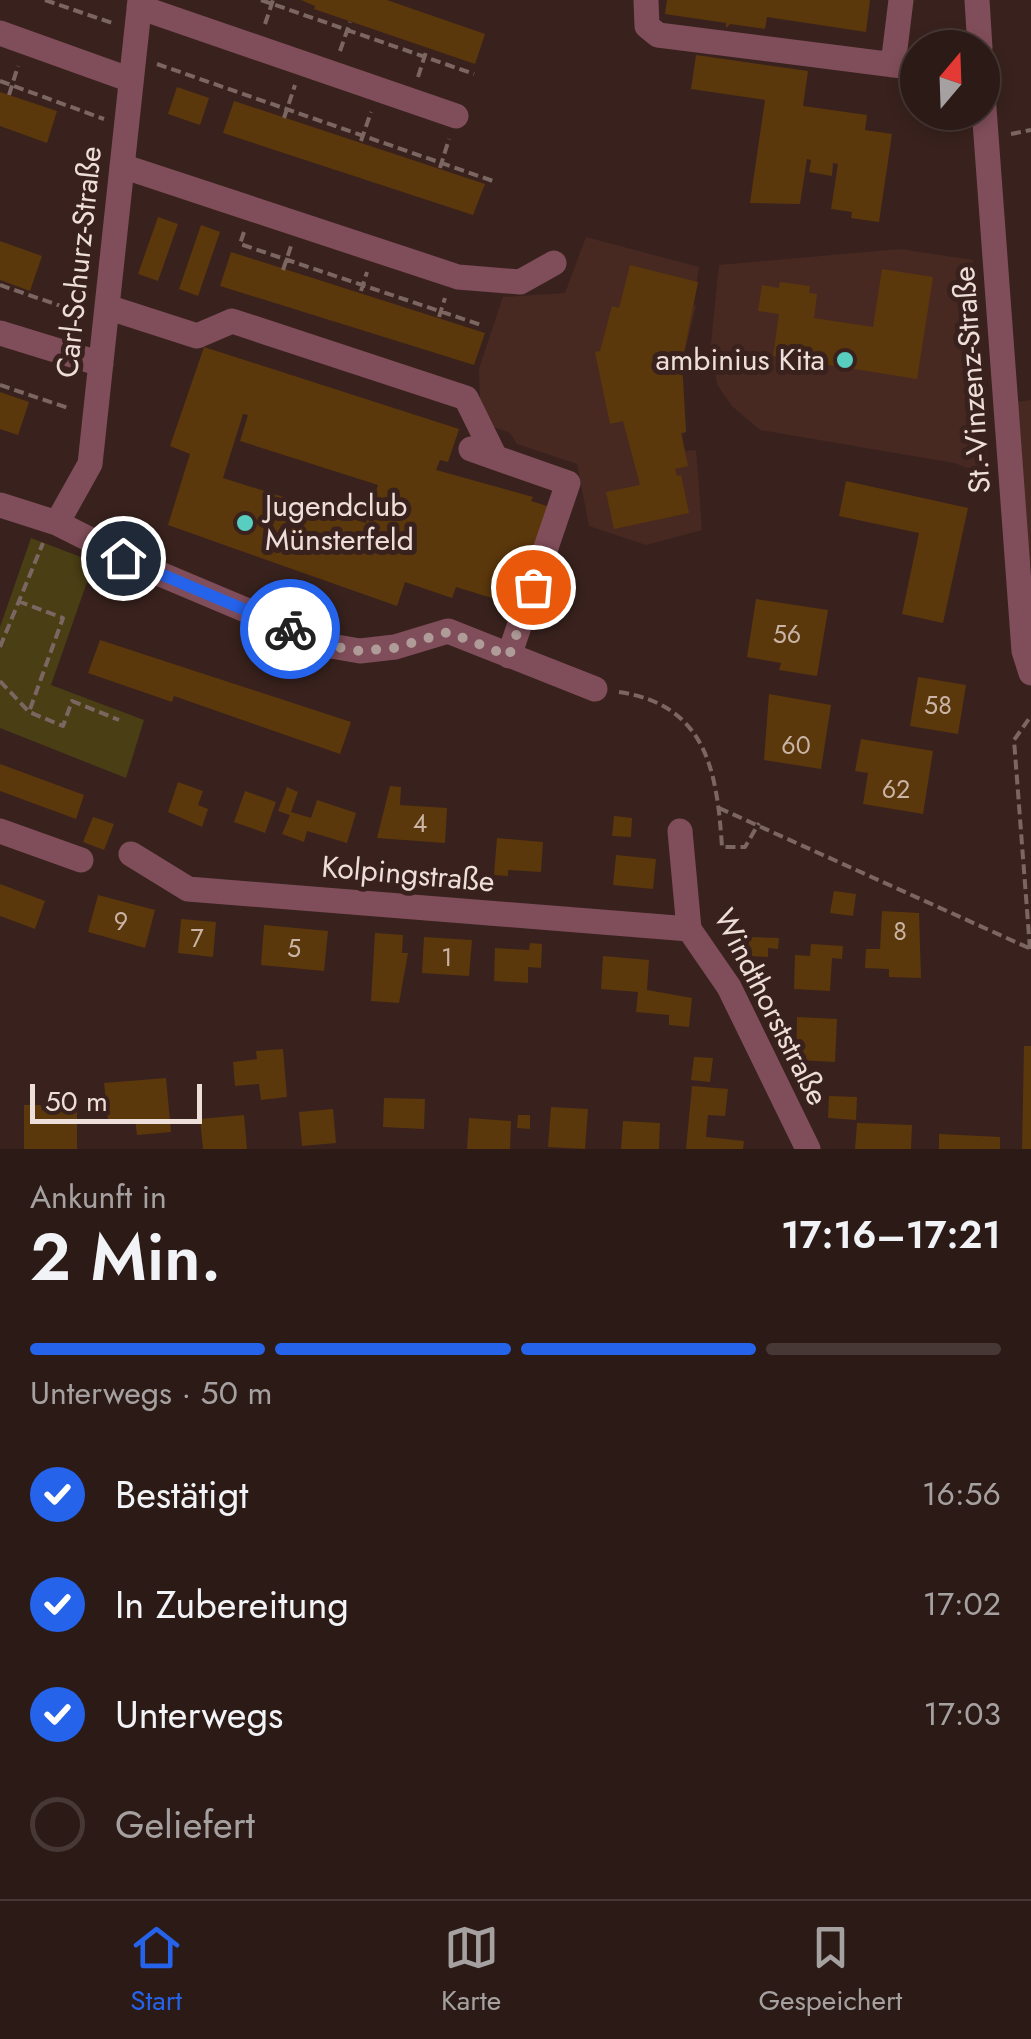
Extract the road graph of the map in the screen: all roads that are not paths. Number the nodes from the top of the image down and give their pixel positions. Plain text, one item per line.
1 (646, 0) edge
2 (901, 0) edge
3 (977, 0) edge
4 (139, 4) edge
5 (903, 30) edge
6 (979, 30) edge
7 (0, 33) edge
8 (900, 66) edge
9 (138, 70) junction
10 (456, 116) road end
11 (986, 130) edge
12 (122, 166) junction
13 (554, 263) dead end
14 (96, 310) junction
15 (0, 332) edge
16 (101, 364) junction
17 (0, 505) edge
18 (51, 531) junction
19 (509, 656) junction
20 (1031, 674) edge
21 (595, 689) road end
22 (0, 831) edge
23 (680, 831) dead end
24 (131, 854) dead end
25 (81, 860) dead end
26 (689, 929) junction
27 (808, 1149) edge

1 - 8 street
2 - 5 street
3 - 6 street
4 - 9 street, Carl-Schurz-Straße
4 - 10 street
7 - 9 street
9 - 12 street, Carl-Schurz-Straße
11 - 20 street, St.-Vinzenz-Straße
12 - 13 street
12 - 14 street, Carl-Schurz-Straße
14 - 16 street, Carl-Schurz-Straße
14 - 19 street
15 - 16 street
16 - 18 street, Carl-Schurz-Straße
17 - 18 street
18 - 19 street
19 - 21 street
22 - 25 street
23 - 26 street, Windthorststraße
24 - 26 street, Kolpingstraße
26 - 27 street, Windthorststraße

